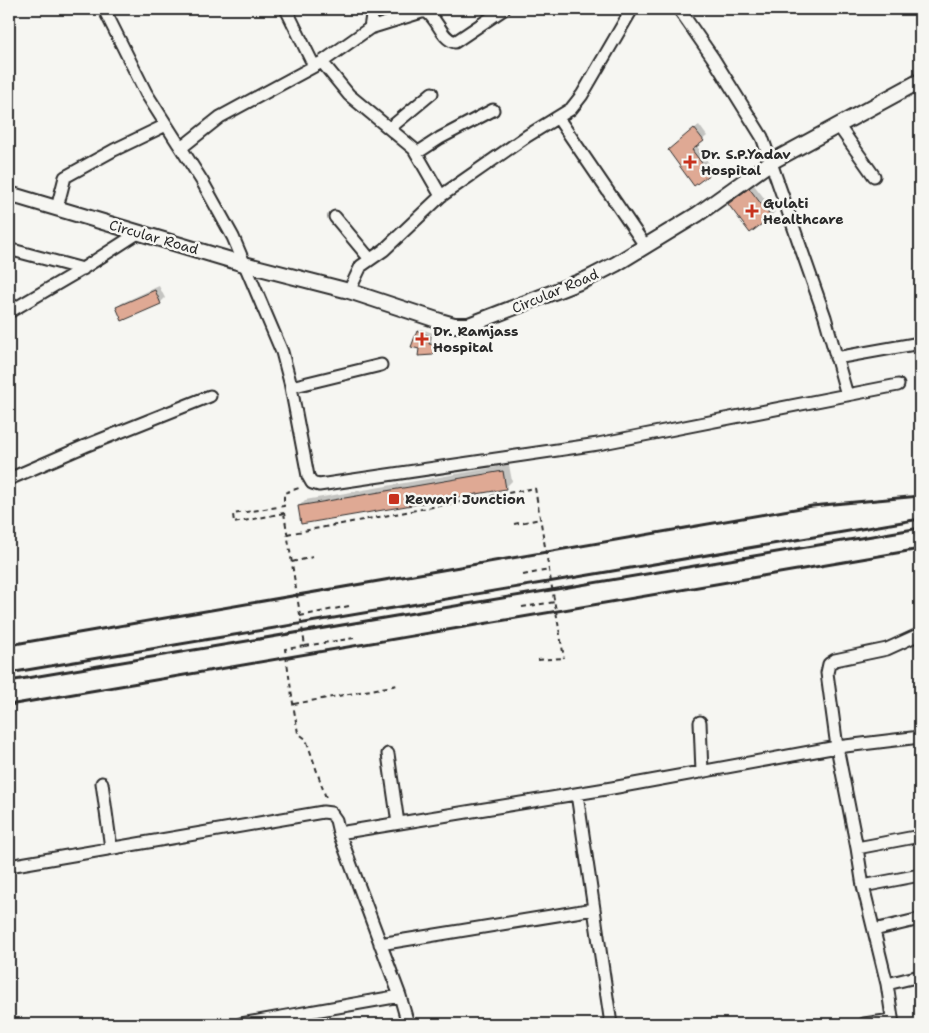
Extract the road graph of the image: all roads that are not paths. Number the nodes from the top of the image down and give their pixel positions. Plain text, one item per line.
1 (104, 9) edge
2 (286, 9) edge
3 (373, 9) edge
4 (504, 9) edge
5 (627, 9) edge
6 (679, 9) edge
7 (370, 28) junction
8 (318, 64) junction
9 (920, 81) edge
10 (432, 93) dead end
11 (493, 110) dead end
12 (558, 118) junction
13 (166, 125) junction
14 (838, 125) junction
15 (390, 128) junction
16 (181, 148) junction
17 (417, 153) junction
18 (771, 162) junction
19 (874, 176) dead end
20 (9, 194) edge
21 (441, 196) junction
22 (57, 208) junction
23 (335, 217) dead end
24 (138, 233) junction
25 (646, 247) junction
26 (16, 251) dead end
27 (370, 259) junction
28 (244, 264) junction
29 (83, 269) junction
30 (349, 292) junction
31 (9, 312) edge
32 (920, 343) edge
33 (836, 358) junction
34 (381, 365) dead end
35 (898, 385) dead end
36 (291, 387) junction
37 (847, 395) junction
38 (210, 396) dead end
39 (9, 478) edge
40 (920, 634) edge
41 (700, 722) dead end
42 (920, 737) edge
43 (837, 747) junction
44 (388, 754) dead end
45 (702, 772) junction
46 (102, 783) dead end
47 (577, 794) junction
48 (398, 823) junction
49 (339, 833) junction
50 (920, 836) edge
51 (111, 848) junction
52 (857, 848) junction
53 (9, 866) edge
54 (920, 875) edge
55 (863, 886) junction
56 (594, 909) junction
57 (920, 919) edge
58 (874, 930) junction
59 (380, 944) junction
60 (920, 976) edge
61 (887, 984) junction
62 (400, 996) junction
63 (892, 1022) edge
64 (241, 1024) edge
65 (408, 1024) edge
66 (612, 1024) edge
67 (864, 1024) edge

1 - 13 street
2 - 8 street
3 - 7 street
4 - 7 street
5 - 12 street
6 - 18 street
7 - 8 street
8 - 15 street
8 - 16 street
9 - 14 main road, Circular Road
10 - 15 street
11 - 17 street
12 - 21 street
12 - 25 street
13 - 16 street
13 - 22 street
14 - 18 main road, Circular Road
14 - 19 street
15 - 17 street
16 - 28 street
17 - 21 street
18 - 25 main road, Circular Road
18 - 33 street
20 - 22 main road, Circular Road
21 - 27 street
22 - 24 main road, Circular Road
23 - 27 street
24 - 28 main road, Circular Road
24 - 29 street
25 - 30 main road, Circular Road
26 - 29 street
27 - 30 street
28 - 30 main road, Circular Road
28 - 36 street
29 - 31 street
32 - 33 street
33 - 37 street
34 - 36 street
35 - 37 street
36 - 37 street
38 - 39 street
40 - 43 street
41 - 45 street
42 - 43 street
43 - 45 street
43 - 52 street
44 - 48 street
45 - 47 street
46 - 51 street
47 - 48 street
47 - 56 street
48 - 49 street
49 - 51 street
49 - 59 street
50 - 52 street
51 - 53 street
52 - 55 street
54 - 55 street
55 - 58 street
56 - 59 street
56 - 66 street
57 - 58 street
58 - 61 street
59 - 62 street
60 - 61 street
61 - 63 street
62 - 64 street
62 - 65 street
63 - 67 street

